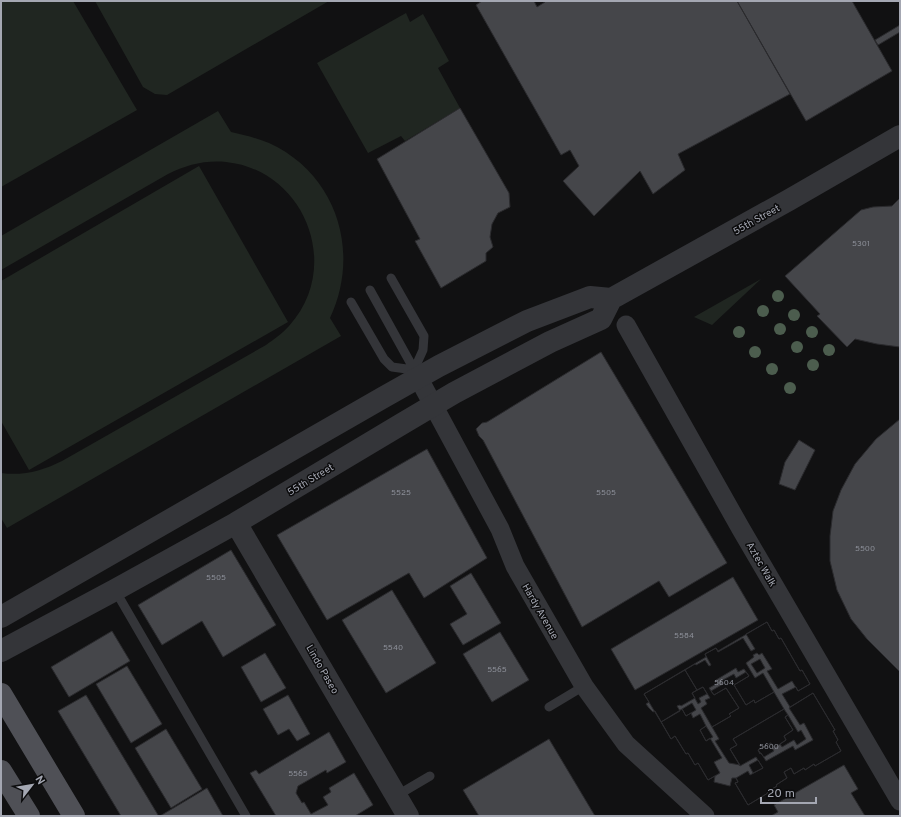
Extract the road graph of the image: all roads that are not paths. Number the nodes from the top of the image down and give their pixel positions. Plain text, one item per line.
1 (900, 136) edge
2 (391, 278) dead end
3 (370, 290) dead end
4 (611, 299) junction
5 (351, 302) dead end
6 (626, 325) dead end
7 (416, 374) junction
8 (434, 405) junction
9 (236, 523) junction
10 (115, 590) junction
11 (1, 617) edge
12 (1, 650) edge
13 (584, 686) junction
14 (1, 694) edge
15 (549, 707) dead end
16 (1, 772) edge
17 (430, 776) dead end
18 (396, 796) junction
19 (900, 801) edge
20 (28, 816) edge
21 (74, 816) edge
22 (246, 816) edge
23 (408, 816) edge
24 (705, 816) edge

1 - 4 street, 55th Street
2 - 7 lane
3 - 7 lane
4 - 7 street
4 - 8 street, 55th Street
5 - 7 lane
6 - 19 street, Aztec Walk
7 - 8 street, Hardy Avenue
7 - 11 street
8 - 9 street, 55th Street
8 - 13 street, Hardy Avenue
9 - 10 street, 55th Street
9 - 18 street, Lindo Paseo
10 - 12 street, 55th Street
10 - 22 lane
13 - 15 lane
13 - 24 street, Hardy Avenue
14 - 21 main road
16 - 20 main road
17 - 18 lane
18 - 23 street, Lindo Paseo

